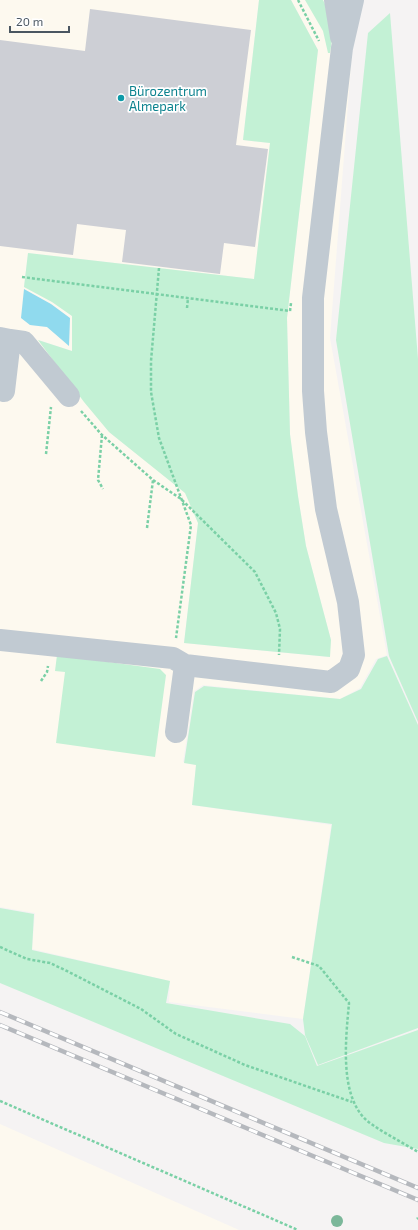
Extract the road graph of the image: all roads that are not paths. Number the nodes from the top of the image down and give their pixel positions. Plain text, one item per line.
1 (335, 0) edge
2 (353, 0) edge
3 (342, 48) junction
4 (5, 339) edge
5 (4, 391) dead end
6 (58, 391) road end
7 (0, 640) edge
8 (179, 662) junction
9 (176, 732) dead end

1 - 3 street
2 - 3 street
3 - 8 street
4 - 5 street
4 - 6 street
7 - 8 street
8 - 9 street

